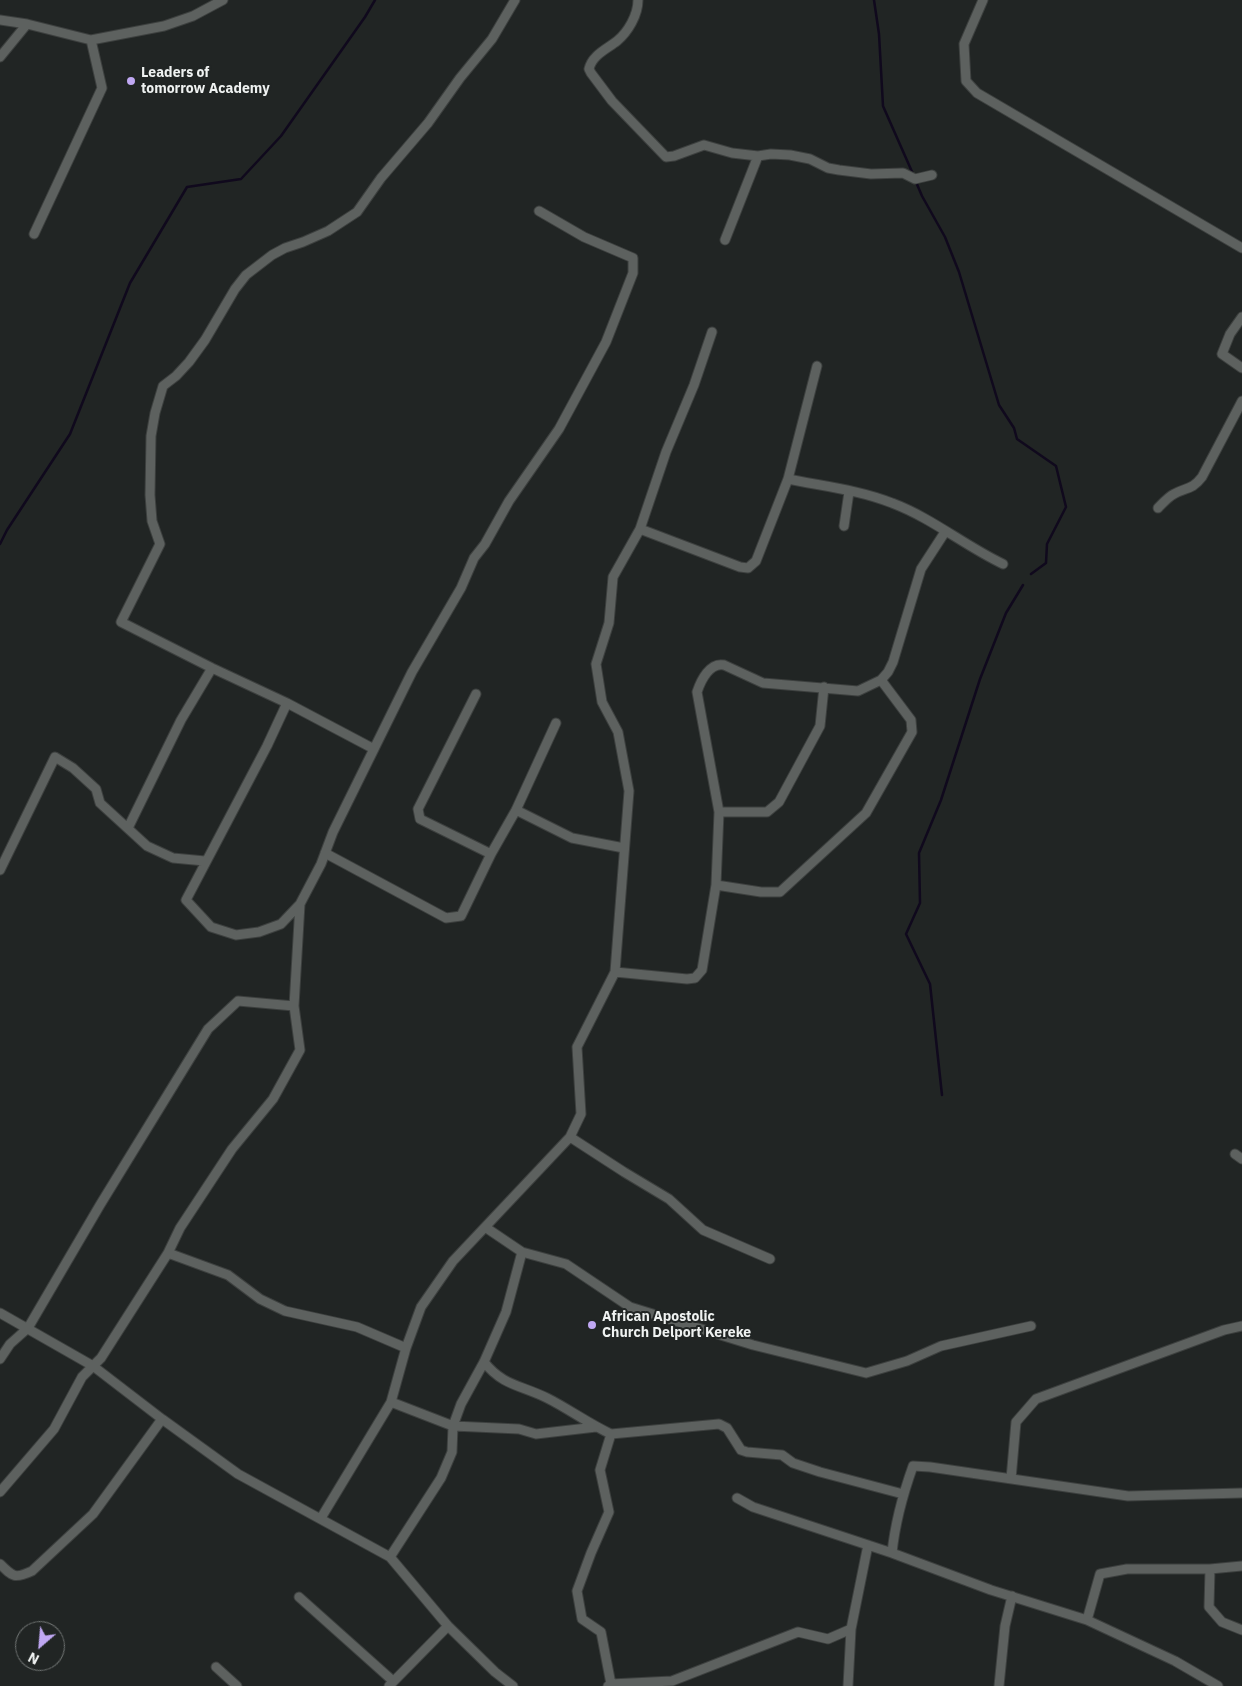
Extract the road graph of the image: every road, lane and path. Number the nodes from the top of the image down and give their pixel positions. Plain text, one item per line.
1 (222, 0) edge
2 (515, 0) edge
3 (638, 0) edge
4 (983, 0) edge
5 (0, 20) edge
6 (28, 24) junction
7 (91, 40) junction
8 (0, 57) edge
9 (758, 156) junction
10 (932, 174) dead end
11 (539, 211) dead end
12 (34, 234) dead end
13 (725, 240) dead end
14 (1242, 248) edge
15 (1242, 317) edge
16 (712, 332) dead end
17 (817, 366) dead end
18 (1242, 368) edge
19 (1242, 401) edge
20 (788, 479) junction
21 (849, 492) junction
22 (1158, 508) dead end
23 (844, 526) dead end
24 (640, 529) junction
25 (945, 532) junction
26 (1003, 564) dead end
27 (212, 668) junction
28 (880, 680) junction
29 (824, 687) junction
30 (476, 694) dead end
31 (287, 703) junction
32 (556, 723) dead end
33 (374, 749) junction
34 (516, 810) junction
35 (719, 812) junction
36 (128, 828) junction
37 (624, 848) junction
38 (325, 853) junction
39 (491, 854) junction
40 (205, 861) junction
41 (0, 870) edge
42 (716, 885) junction
43 (300, 904) junction
44 (615, 972) junction
45 (294, 1006) junction
46 (570, 1137) junction
47 (485, 1227) junction
48 (522, 1252) junction
49 (168, 1253) junction
50 (770, 1259) dead end
51 (0, 1312) edge
52 (1031, 1326) dead end
53 (1242, 1326) edge
54 (28, 1328) junction
55 (406, 1348) junction
56 (0, 1360) edge
57 (484, 1362) junction
58 (93, 1366) junction
59 (391, 1402) junction
60 (162, 1419) junction
61 (452, 1426) junction
62 (596, 1427) junction
63 (612, 1434) junction
64 (1011, 1478) junction
65 (0, 1492) edge
66 (1242, 1492) edge
67 (903, 1494) junction
68 (737, 1498) dead end
69 (321, 1518) junction
70 (868, 1545) junction
71 (892, 1553) junction
72 (390, 1557) junction
73 (0, 1564) edge
74 (1242, 1566) edge
75 (1210, 1568) junction
76 (1012, 1596) junction
77 (299, 1597) dead end
78 (1087, 1620) junction
79 (448, 1626) junction
80 (851, 1628) junction
81 (1242, 1630) edge
82 (216, 1667) dead end
83 (391, 1683) edge
84 (672, 1684) edge
85 (610, 1685) edge
86 (237, 1686) edge
87 (512, 1686) edge
88 (848, 1686) edge
89 (1000, 1686) edge
90 (1218, 1686) edge

1 - 7 street
2 - 27 street
3 - 9 street
4 - 14 street
5 - 6 street
6 - 7 street
6 - 8 street
7 - 12 street
9 - 10 street
9 - 13 street
11 - 33 street
15 - 18 street
16 - 24 street
17 - 20 street
19 - 22 street
20 - 21 street
20 - 24 street
21 - 23 street
21 - 25 street
24 - 37 street
25 - 26 street
25 - 28 street
27 - 31 street
27 - 36 street
28 - 29 street
28 - 42 street
29 - 35 street
29 - 35 street
30 - 39 street
31 - 33 street
31 - 40 street
32 - 34 street
33 - 38 street
34 - 37 street
34 - 39 street
35 - 42 street
36 - 40 street
36 - 41 street
37 - 44 street
38 - 39 street
38 - 43 street
40 - 43 street
42 - 44 street
43 - 45 street
44 - 46 street
45 - 49 street
45 - 54 street
46 - 47 street
46 - 50 street
47 - 48 street
47 - 55 street
48 - 52 street
48 - 57 street
49 - 55 street
49 - 58 street
51 - 54 street
53 - 64 street
54 - 56 street
54 - 58 street
55 - 59 street
57 - 61 street
57 - 62 street
58 - 60 street
58 - 65 street
59 - 61 street
59 - 69 street
60 - 69 street
60 - 73 street
61 - 62 street
61 - 72 street
62 - 63 street
63 - 67 street
63 - 85 street
64 - 66 street
64 - 67 street
67 - 71 street
68 - 70 street
69 - 72 street
70 - 71 street
70 - 80 street
71 - 76 street
72 - 79 street
74 - 75 street
75 - 78 street
75 - 81 street
76 - 78 street
76 - 89 street
77 - 83 street
78 - 90 street
79 - 83 street
79 - 87 street
80 - 84 street
80 - 88 street
82 - 86 street
84 - 85 street

